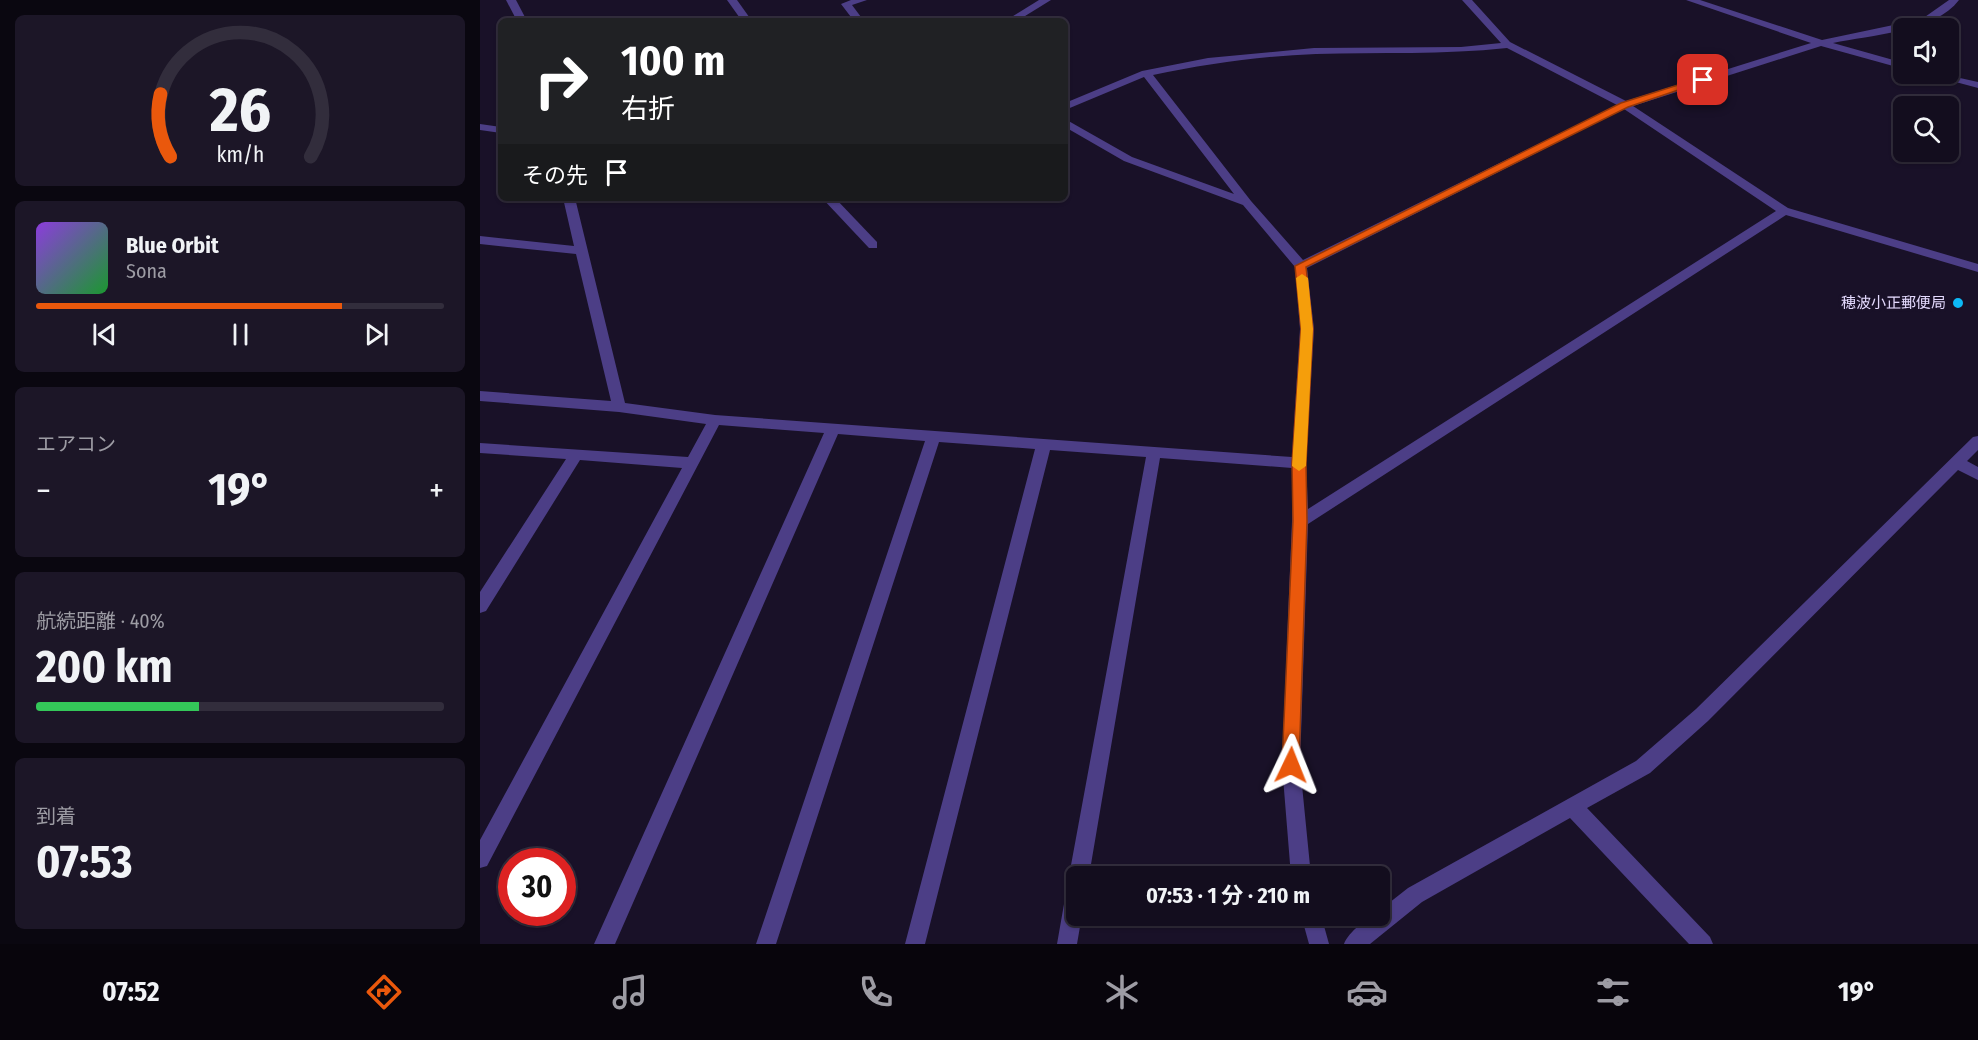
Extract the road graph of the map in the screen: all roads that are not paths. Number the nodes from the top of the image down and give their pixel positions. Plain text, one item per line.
1 (511, 0) edge
2 (732, 0) edge
3 (862, 0) edge
4 (1046, 0) edge
5 (1467, 0) edge
6 (1691, 0) edge
7 (1954, 0) edge
8 (520, 18) edge
9 (745, 18) edge
10 (857, 18) edge
11 (1016, 18) edge
12 (1821, 43) junction
13 (1508, 45) junction
14 (1893, 63) edge
15 (1146, 73) junction
16 (1959, 81) edge
17 (1978, 85) edge
18 (1625, 105) junction
19 (1068, 106) edge
20 (1068, 124) edge
21 (480, 127) edge
22 (498, 130) edge
23 (570, 201) edge
24 (831, 201) edge
25 (1247, 203) junction
26 (1784, 211) junction
27 (480, 240) edge
28 (873, 245) dead end
29 (582, 251) junction
30 (1300, 266) junction
31 (1978, 268) edge
32 (480, 396) edge
33 (619, 407) junction
34 (715, 420) junction
35 (832, 429) junction
36 (934, 436) junction
37 (1978, 441) edge
38 (1044, 444) junction
39 (480, 448) edge
40 (1154, 452) junction
41 (576, 455) junction
42 (1957, 462) junction
43 (692, 463) junction
44 (1299, 463) junction
45 (1978, 474) edge
46 (1300, 521) junction
47 (480, 606) edge
48 (1572, 806) junction
49 (480, 859) edge
50 (1081, 866) edge
51 (1300, 866) edge
52 (1070, 926) edge
53 (1314, 926) edge
54 (604, 944) edge
55 (766, 944) edge
56 (915, 944) edge
57 (1067, 944) edge
58 (1319, 944) edge
59 (1354, 944) edge
60 (1703, 944) edge

1 - 8 street
2 - 9 street
3 - 10 street
4 - 11 street
5 - 13 street
6 - 12 street
7 - 12 street
12 - 14 street
12 - 18 street
13 - 15 street
13 - 18 street
15 - 19 street
15 - 25 street
16 - 17 street
18 - 26 street
18 - 30 street
20 - 25 street
21 - 22 street
23 - 29 street
24 - 28 street
25 - 30 street
26 - 31 street
26 - 46 street
27 - 29 street
29 - 33 street
30 - 44 street
32 - 33 street
33 - 34 street
34 - 35 street
34 - 43 street
35 - 36 street
35 - 54 street
36 - 38 street
36 - 55 street
37 - 42 street
38 - 40 street
38 - 56 street
39 - 41 street
40 - 44 street
40 - 50 street
41 - 43 street
41 - 47 street
42 - 45 street
42 - 48 street
43 - 49 street
44 - 46 street
46 - 51 street
48 - 59 street
48 - 60 street
52 - 57 street
53 - 58 street

